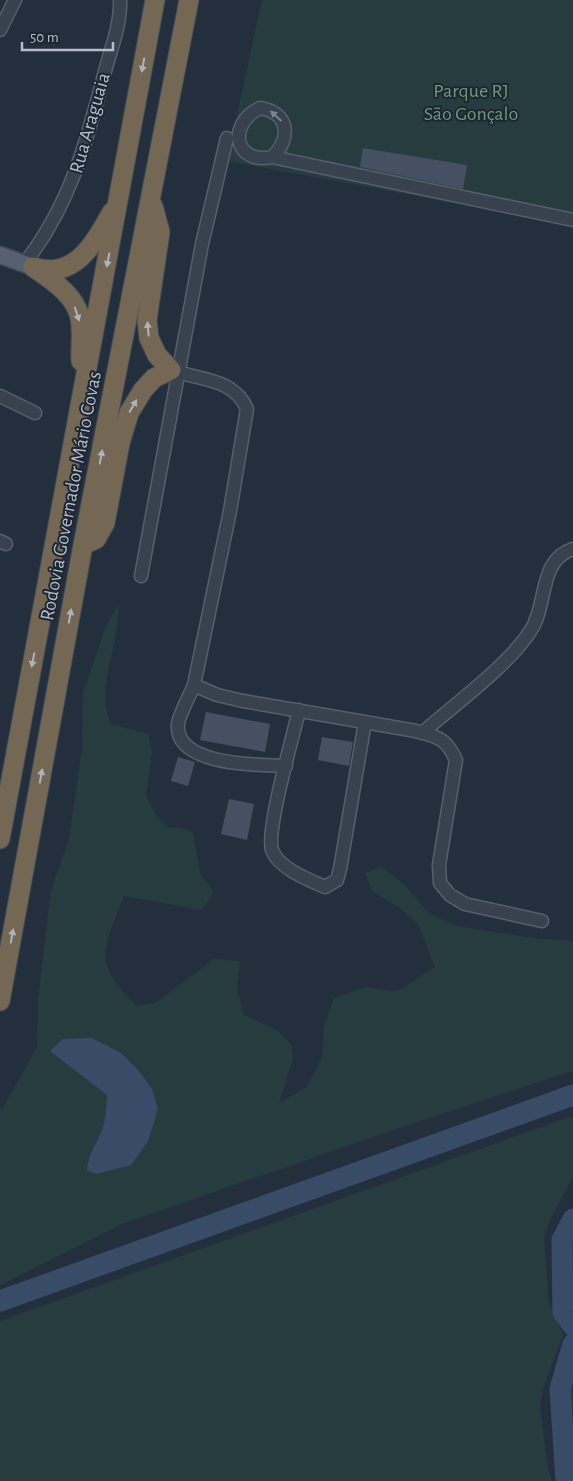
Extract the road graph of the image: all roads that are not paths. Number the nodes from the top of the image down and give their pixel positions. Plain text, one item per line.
1 (14, 0) edge
2 (120, 0) edge
3 (155, 0) edge
4 (190, 0) edge
5 (0, 30) edge
6 (245, 152) junction
7 (272, 157) junction
8 (120, 195) junction
9 (151, 202) junction
10 (573, 220) edge
11 (0, 255) edge
12 (28, 266) junction
13 (175, 372) junction
14 (82, 394) junction
15 (0, 396) edge
16 (35, 413) dead end
17 (83, 545) junction
18 (573, 549) edge
19 (141, 576) dead end
20 (194, 685) junction
21 (299, 710) junction
22 (365, 722) junction
23 (422, 732) junction
24 (286, 766) junction
25 (0, 840) edge
26 (542, 921) dead end
27 (0, 1001) edge

1 - 5 street
2 - 12 street, Rua Araguaia
3 -> 8 highway, Rodovia Governador Mário Covas
4 - 9 highway, Rodovia Governador Mário Covas
6 - 7 street
7 -> 6 street
6 - 13 street
7 - 10 street
8 - 12 highway
8 -> 14 highway, Rodovia Governador Mário Covas
13 -> 9 highway
17 -> 9 highway, Rodovia Governador Mário Covas
11 - 12 main road
12 -> 14 highway
17 -> 13 highway
13 - 19 street
13 - 20 street
14 -> 25 highway, Rodovia Governador Mário Covas
15 - 16 street
27 -> 17 highway, Rodovia Governador Mário Covas
18 - 23 street
20 - 21 street
20 - 24 street
21 - 22 street
21 - 24 street
22 - 23 street
22 - 24 street
23 - 26 street

